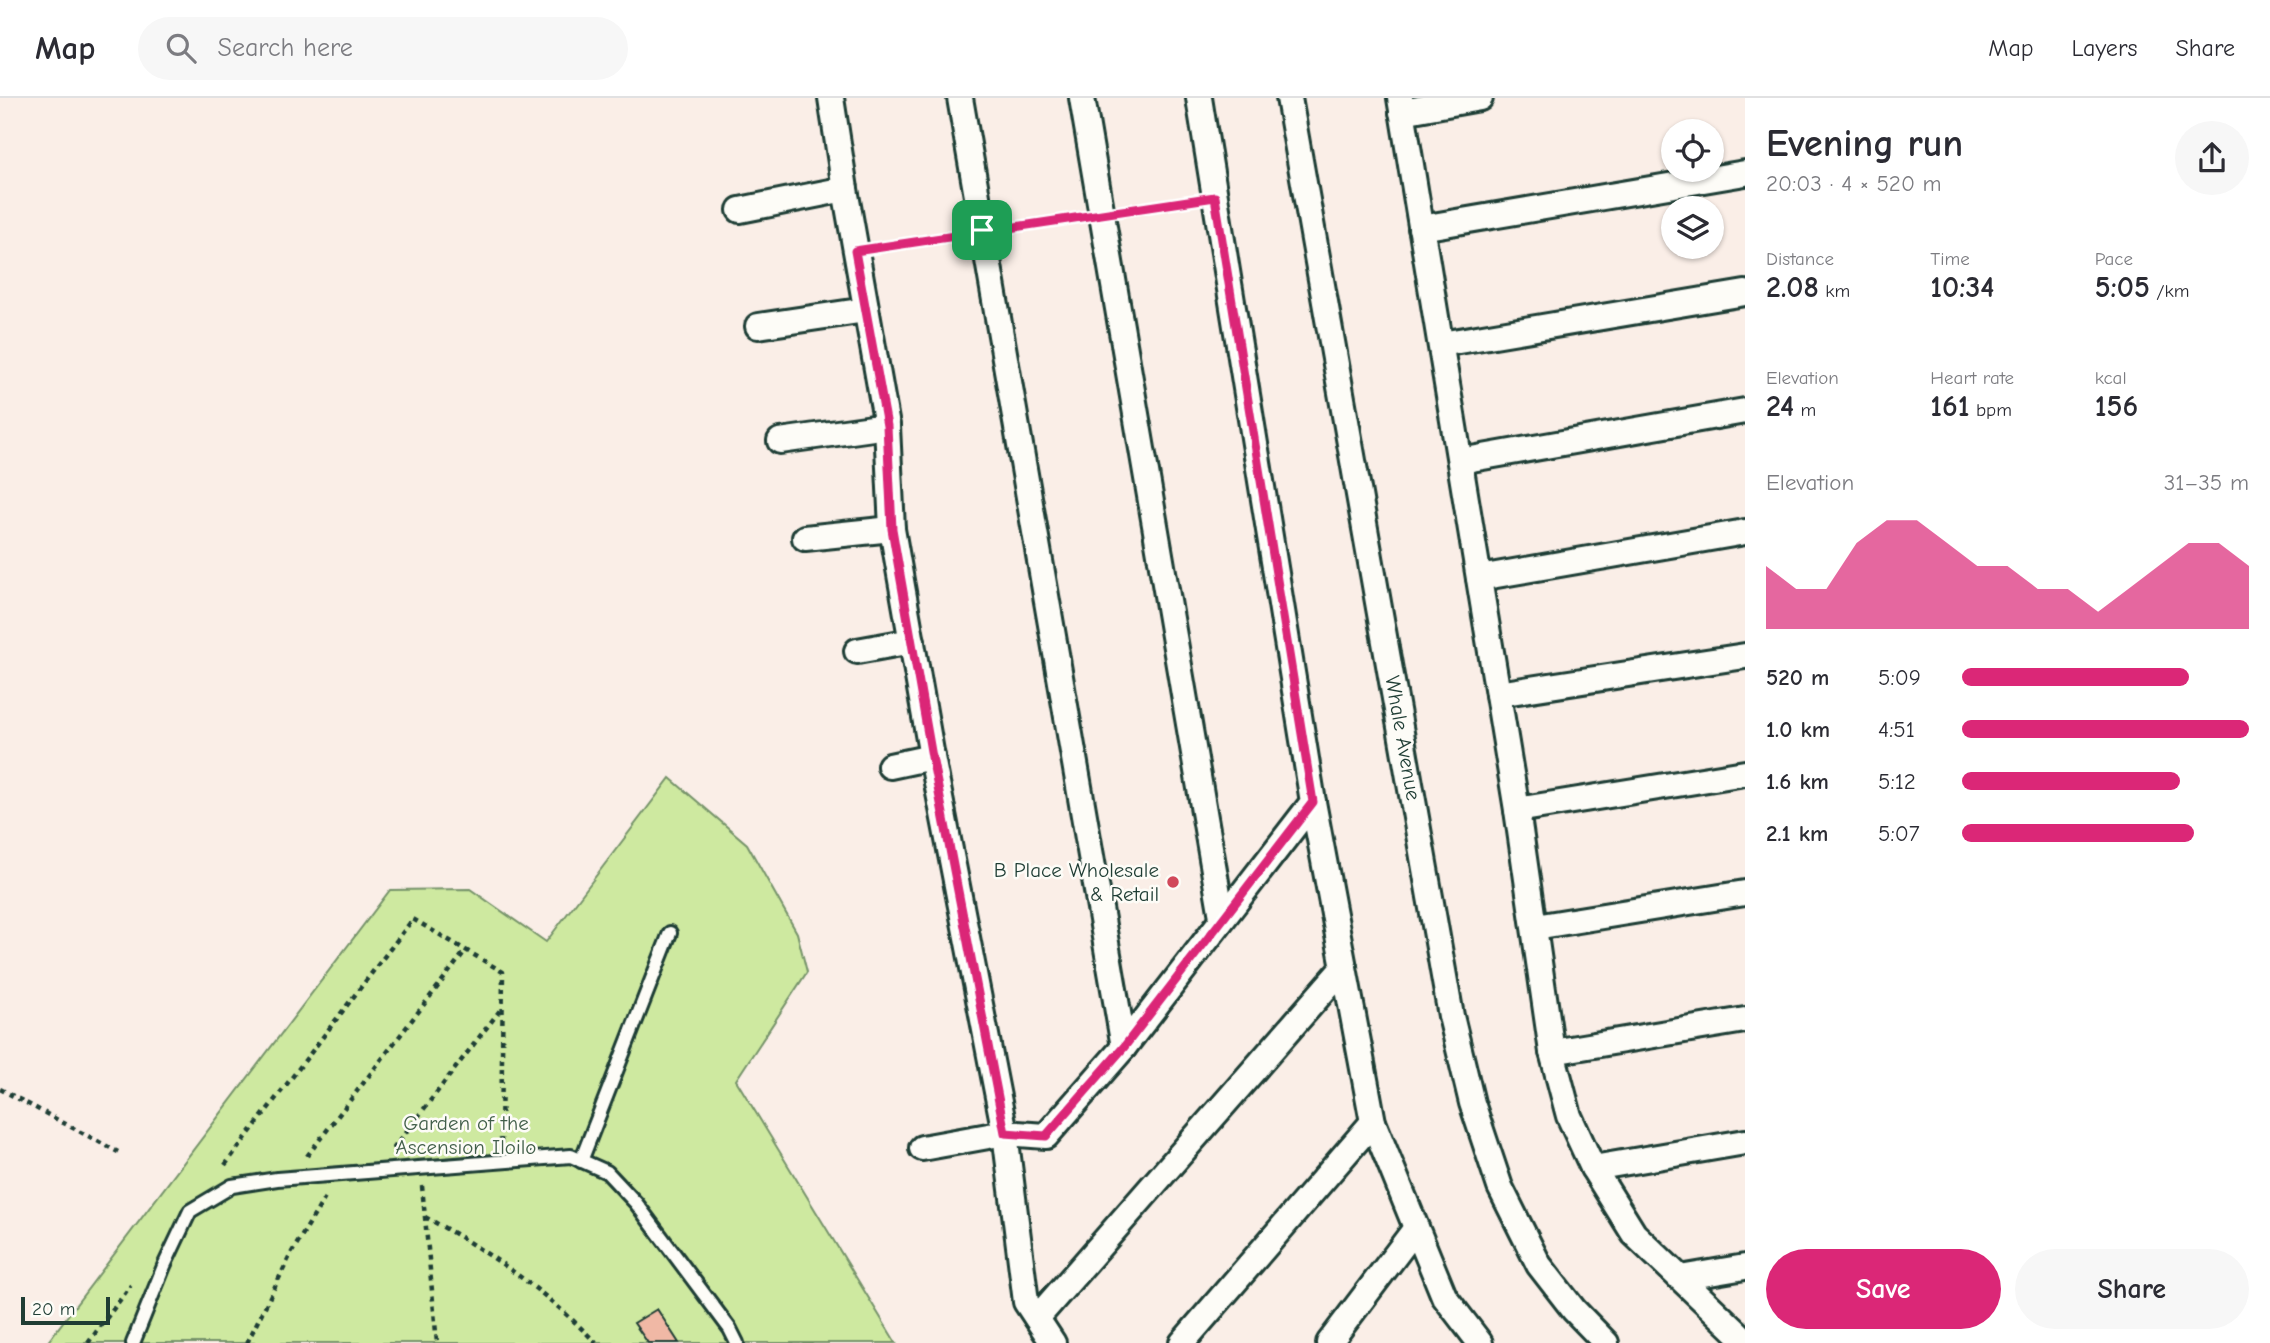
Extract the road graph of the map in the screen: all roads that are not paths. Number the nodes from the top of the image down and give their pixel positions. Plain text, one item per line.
1 (831, 98) edge
2 (960, 98) edge
3 (1082, 98) edge
4 (1199, 98) edge
5 (1289, 98) edge
6 (1480, 98) edge
7 (1401, 105) edge
8 (1745, 173) edge
9 (845, 189) junction
10 (740, 210) dead end
11 (1422, 228) junction
12 (1745, 293) edge
13 (866, 310) junction
14 (758, 326) dead end
15 (1441, 344) junction
16 (1745, 411) edge
17 (887, 426) junction
18 (780, 442) dead end
19 (1460, 461) junction
20 (892, 529) junction
21 (1745, 532) edge
22 (805, 538) dead end
23 (1479, 578) junction
24 (912, 640) junction
25 (857, 652) dead end
26 (1745, 656) edge
27 (1498, 694) junction
28 (932, 757) junction
29 (890, 766) dead end
30 (1745, 772) edge
31 (1313, 802) junction
32 (1517, 810) junction
33 (1745, 893) edge
34 (1222, 917) junction
35 (1535, 927) junction
36 (670, 933) dead end
37 (1344, 967) junction
38 (1745, 1020) edge
39 (1124, 1047) junction
40 (1552, 1052) junction
41 (1373, 1122) junction
42 (1005, 1133) junction
43 (1745, 1142) edge
44 (922, 1148) dead end
45 (581, 1161) junction
46 (1593, 1167) junction
47 (1416, 1228) junction
48 (1745, 1267) edge
49 (1680, 1278) junction
50 (1037, 1318) junction
51 (1745, 1340) edge
52 (1479, 1342) edge
53 (133, 1343) edge
54 (737, 1343) edge
55 (1054, 1343) edge
56 (1182, 1343) edge
57 (1329, 1343) edge
58 (1606, 1343) edge

1 - 9 street
2 - 39 street
3 - 34 street
4 - 31 street
5 - 58 street, Whale Avenue
6 - 7 street
7 - 11 street
8 - 11 street
9 - 10 street
9 - 13 street
11 - 15 street
12 - 15 street
13 - 14 street
13 - 17 street
15 - 19 street
16 - 19 street
17 - 18 street
17 - 20 street
19 - 23 street
20 - 22 street
20 - 24 street
21 - 23 street
23 - 27 street
24 - 25 street
24 - 28 street
26 - 27 street
27 - 32 street
28 - 29 street
28 - 42 street
30 - 32 street
31 - 34 street
31 - 37 street
32 - 35 street
33 - 35 street
34 - 39 street
35 - 40 street
36 - 45 lane
37 - 41 street
37 - 50 street
38 - 40 street
39 - 42 street
40 - 46 street
41 - 47 street
41 - 56 street
42 - 44 street
42 - 50 street
43 - 46 street
45 - 53 lane
45 - 54 lane
46 - 49 street
47 - 52 street
47 - 57 street
48 - 49 street
49 - 51 street
50 - 55 street

